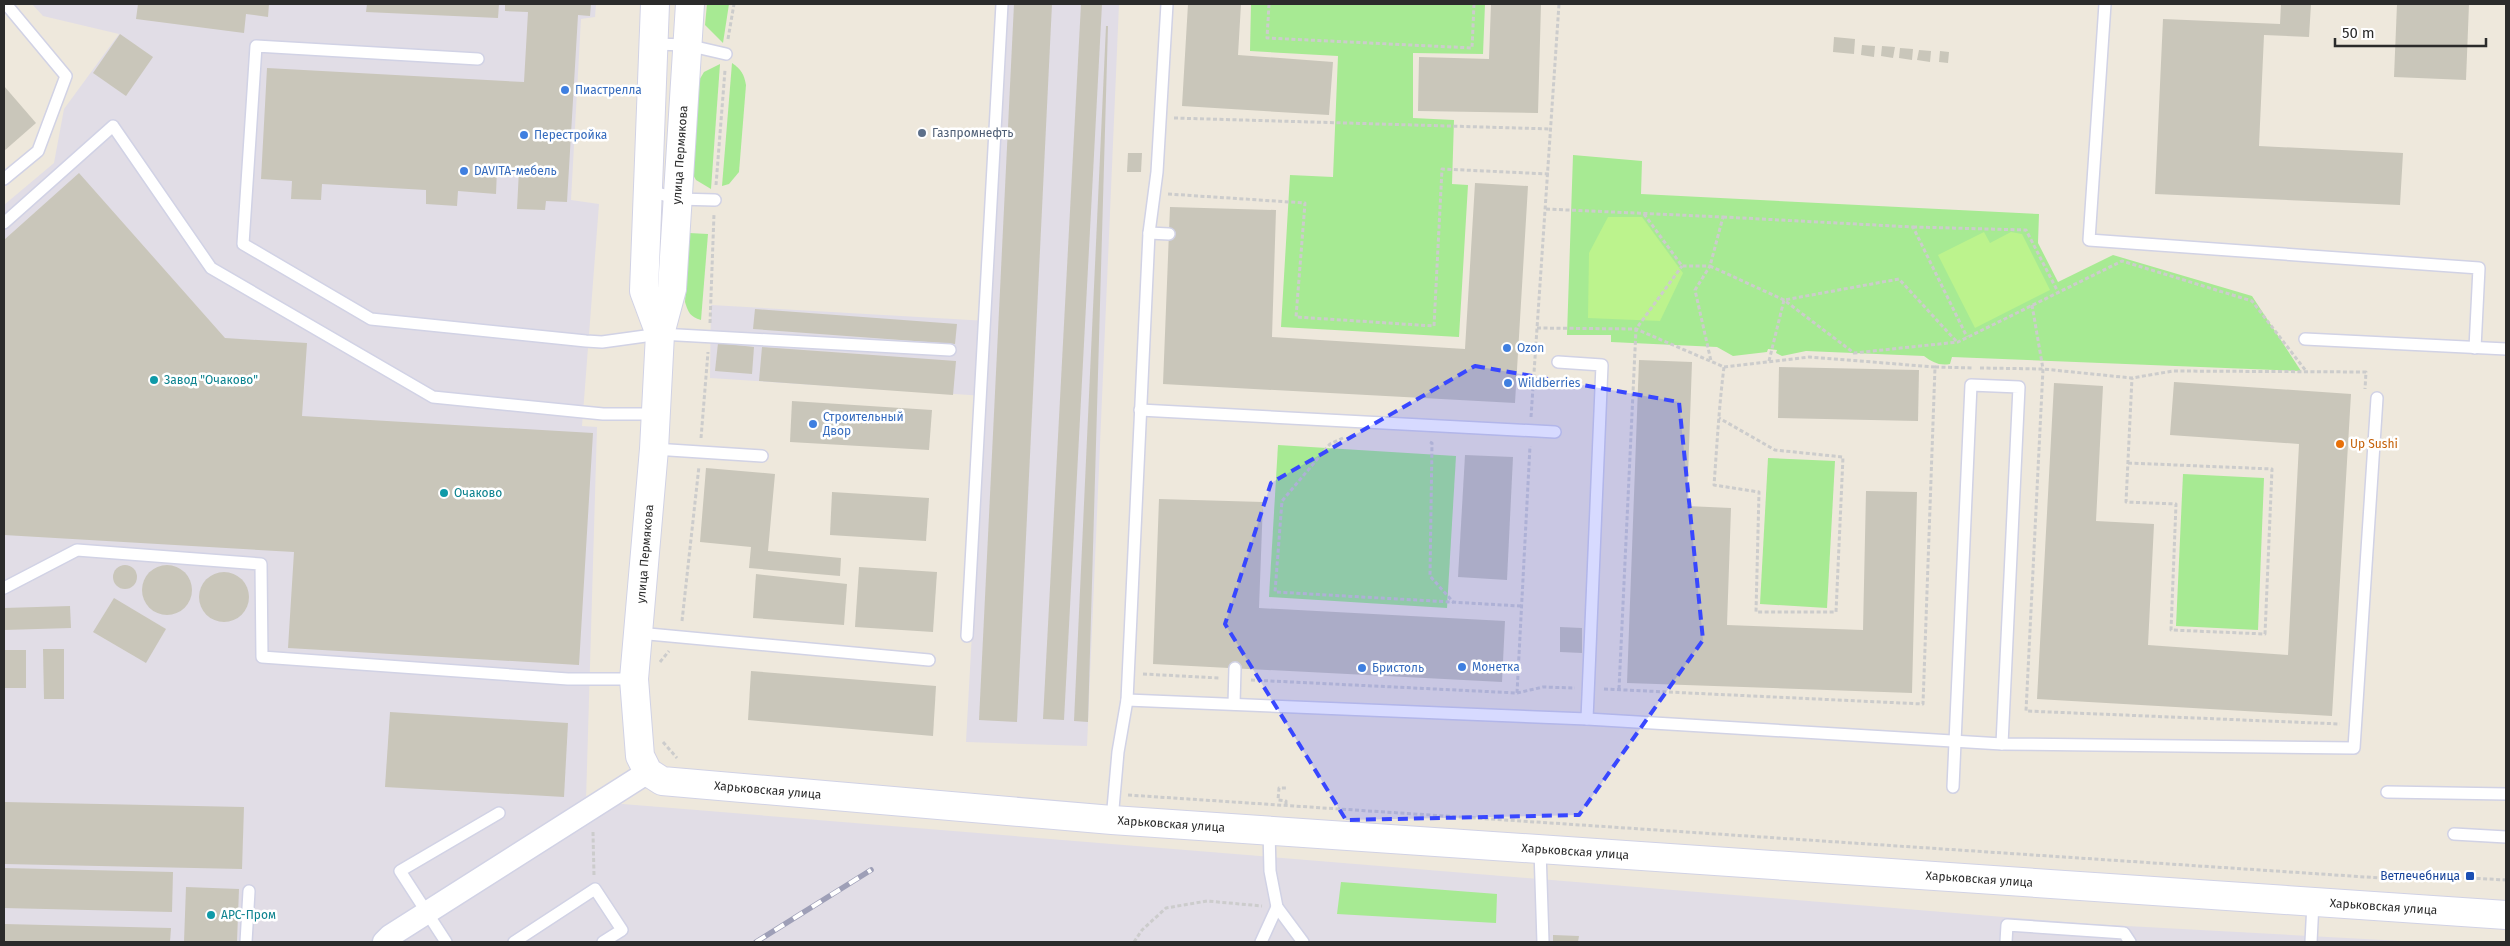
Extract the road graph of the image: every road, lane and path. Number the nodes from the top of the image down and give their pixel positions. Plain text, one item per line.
1 (6, 4) edge
2 (656, 4) edge
3 (690, 4) edge
4 (1002, 4) edge
5 (1167, 4) edge
6 (1269, 4) edge
7 (1474, 4) edge
8 (2104, 4) edge
9 (654, 44) junction
10 (687, 45) junction
11 (726, 54) dead end
12 (478, 59) dead end
13 (1161, 117) junction
14 (1551, 129) dead end
15 (1548, 174) dead end
16 (4, 179) edge
17 (648, 190) junction
18 (677, 199) junction
19 (715, 200) dead end
20 (1305, 202) dead end
21 (1546, 209) dead end
22 (1644, 214) junction
23 (1723, 217) junction
24 (4, 223) edge
25 (1913, 228) junction
26 (1149, 233) junction
27 (1169, 234) dead end
28 (1682, 266) junction
29 (1710, 266) junction
30 (2058, 292) junction
31 (1784, 300) junction
32 (2032, 306) junction
33 (1537, 328) dead end
34 (1636, 328) junction
35 (660, 334) junction
36 (1967, 337) junction
37 (2305, 339) dead end
38 (1957, 342) junction
39 (2475, 348) junction
40 (2506, 349) edge
41 (950, 350) dead end
42 (1711, 361) junction
43 (1769, 361) junction
44 (1558, 362) dead end
45 (1935, 366) junction
46 (1724, 367) junction
47 (2043, 369) junction
48 (2306, 372) junction
49 (2132, 378) junction
50 (2365, 392) dead end
51 (2377, 398) dead end
52 (1140, 410) junction
53 (655, 414) junction
54 (1718, 418) junction
55 (1373, 422) junction
56 (1555, 432) dead end
57 (1424, 440) dead end
58 (654, 449) junction
59 (762, 456) dead end
60 (2128, 464) junction
61 (4, 588) edge
62 (1454, 603) junction
63 (1521, 606) dead end
64 (638, 633) junction
65 (967, 636) dead end
66 (930, 660) dead end
67 (1235, 668) dead end
68 (634, 679) junction
69 (1588, 688) junction
70 (1619, 689) junction
71 (1517, 693) dead end
72 (1127, 700) junction
73 (1234, 704) junction
74 (1587, 719) junction
75 (2346, 724) dead end
76 (1955, 742) junction
77 (2002, 744) junction
78 (648, 772) junction
79 (1953, 787) dead end
80 (1286, 788) dead end
81 (2387, 792) dead end
82 (2506, 794) edge
83 (1286, 804) dead end
84 (499, 813) dead end
85 (1112, 820) junction
86 (592, 826) dead end
87 (1269, 830) junction
88 (2454, 834) dead end
89 (2506, 837) edge
90 (1540, 850) junction
91 (595, 889) junction
92 (249, 891) dead end
93 (2313, 903) junction
94 (1277, 907) junction
95 (427, 913) junction
96 (2506, 915) edge
97 (246, 942) edge
98 (384, 942) edge
99 (446, 942) edge
100 (514, 942) edge
101 (603, 942) edge
102 (1134, 942) edge
103 (1260, 942) edge
104 (1303, 942) edge
105 (1543, 942) edge
106 (2006, 942) edge
107 (2130, 942) edge
108 (2311, 942) edge

1 - 16 lane
2 - 9 street, улица Пермякова
3 - 10 street, улица Пермякова
4 - 65 lane
5 - 13 lane
6 - 7 path
8 - 39 lane
9 - 10 lane
9 - 17 street, улица Пермякова
10 - 11 lane
10 - 18 street, улица Пермякова
12 - 35 lane
13 - 14 path
13 - 26 lane
15 - 20 path
17 - 18 lane
17 - 35 street, улица Пермякова
18 - 19 lane
18 - 35 street, улица Пермякова
21 - 22 path
22 - 23 path
22 - 28 path
23 - 25 path
23 - 29 path
24 - 53 lane
25 - 30 path
25 - 36 path
26 - 27 lane
26 - 52 lane
28 - 29 path
28 - 34 path
29 - 31 path
29 - 42 path
30 - 32 path
30 - 48 path
31 - 38 path
31 - 38 path
31 - 43 path
32 - 36 path
32 - 47 path
33 - 34 path
34 - 42 path
34 - 70 path
35 - 41 lane
35 - 53 street, улица Пермякова
36 - 38 path
37 - 39 lane
39 - 40 lane
42 - 46 path
43 - 45 path
43 - 46 path
44 - 69 lane
45 - 47 path
45 - 70 path
46 - 54 path
47 - 49 path
47 - 75 path
48 - 49 path
48 - 50 path
49 - 60 path
51 - 77 lane
52 - 55 lane
52 - 72 lane
53 - 58 street, улица Пермякова
54 - 54 path
55 - 56 lane
55 - 62 path
57 - 62 path
58 - 59 lane
58 - 64 street, улица Пермякова
60 - 60 path
61 - 68 lane
62 - 63 path
64 - 66 lane
64 - 68 street, улица Пермякова
67 - 73 lane
68 - 78 street, улица Пермякова
69 - 70 path
69 - 71 path
69 - 74 lane
72 - 73 lane
72 - 85 lane
73 - 74 lane
74 - 76 lane
76 - 77 lane
76 - 77 lane
76 - 79 lane
78 - 85 street, Харьковская улица
78 - 95 street
80 - 83 path
81 - 82 lane
84 - 95 lane
85 - 87 street, Харьковская улица
86 - 91 path
87 - 90 street, Харьковская улица
87 - 94 lane
88 - 89 lane
90 - 93 street, Харьковская улица
90 - 105 lane
91 - 100 lane
91 - 101 lane
92 - 97 lane
93 - 96 street, Харьковская улица
93 - 108 lane
94 - 102 path
94 - 103 lane
94 - 104 lane
95 - 98 street
95 - 99 lane
106 - 107 lane

